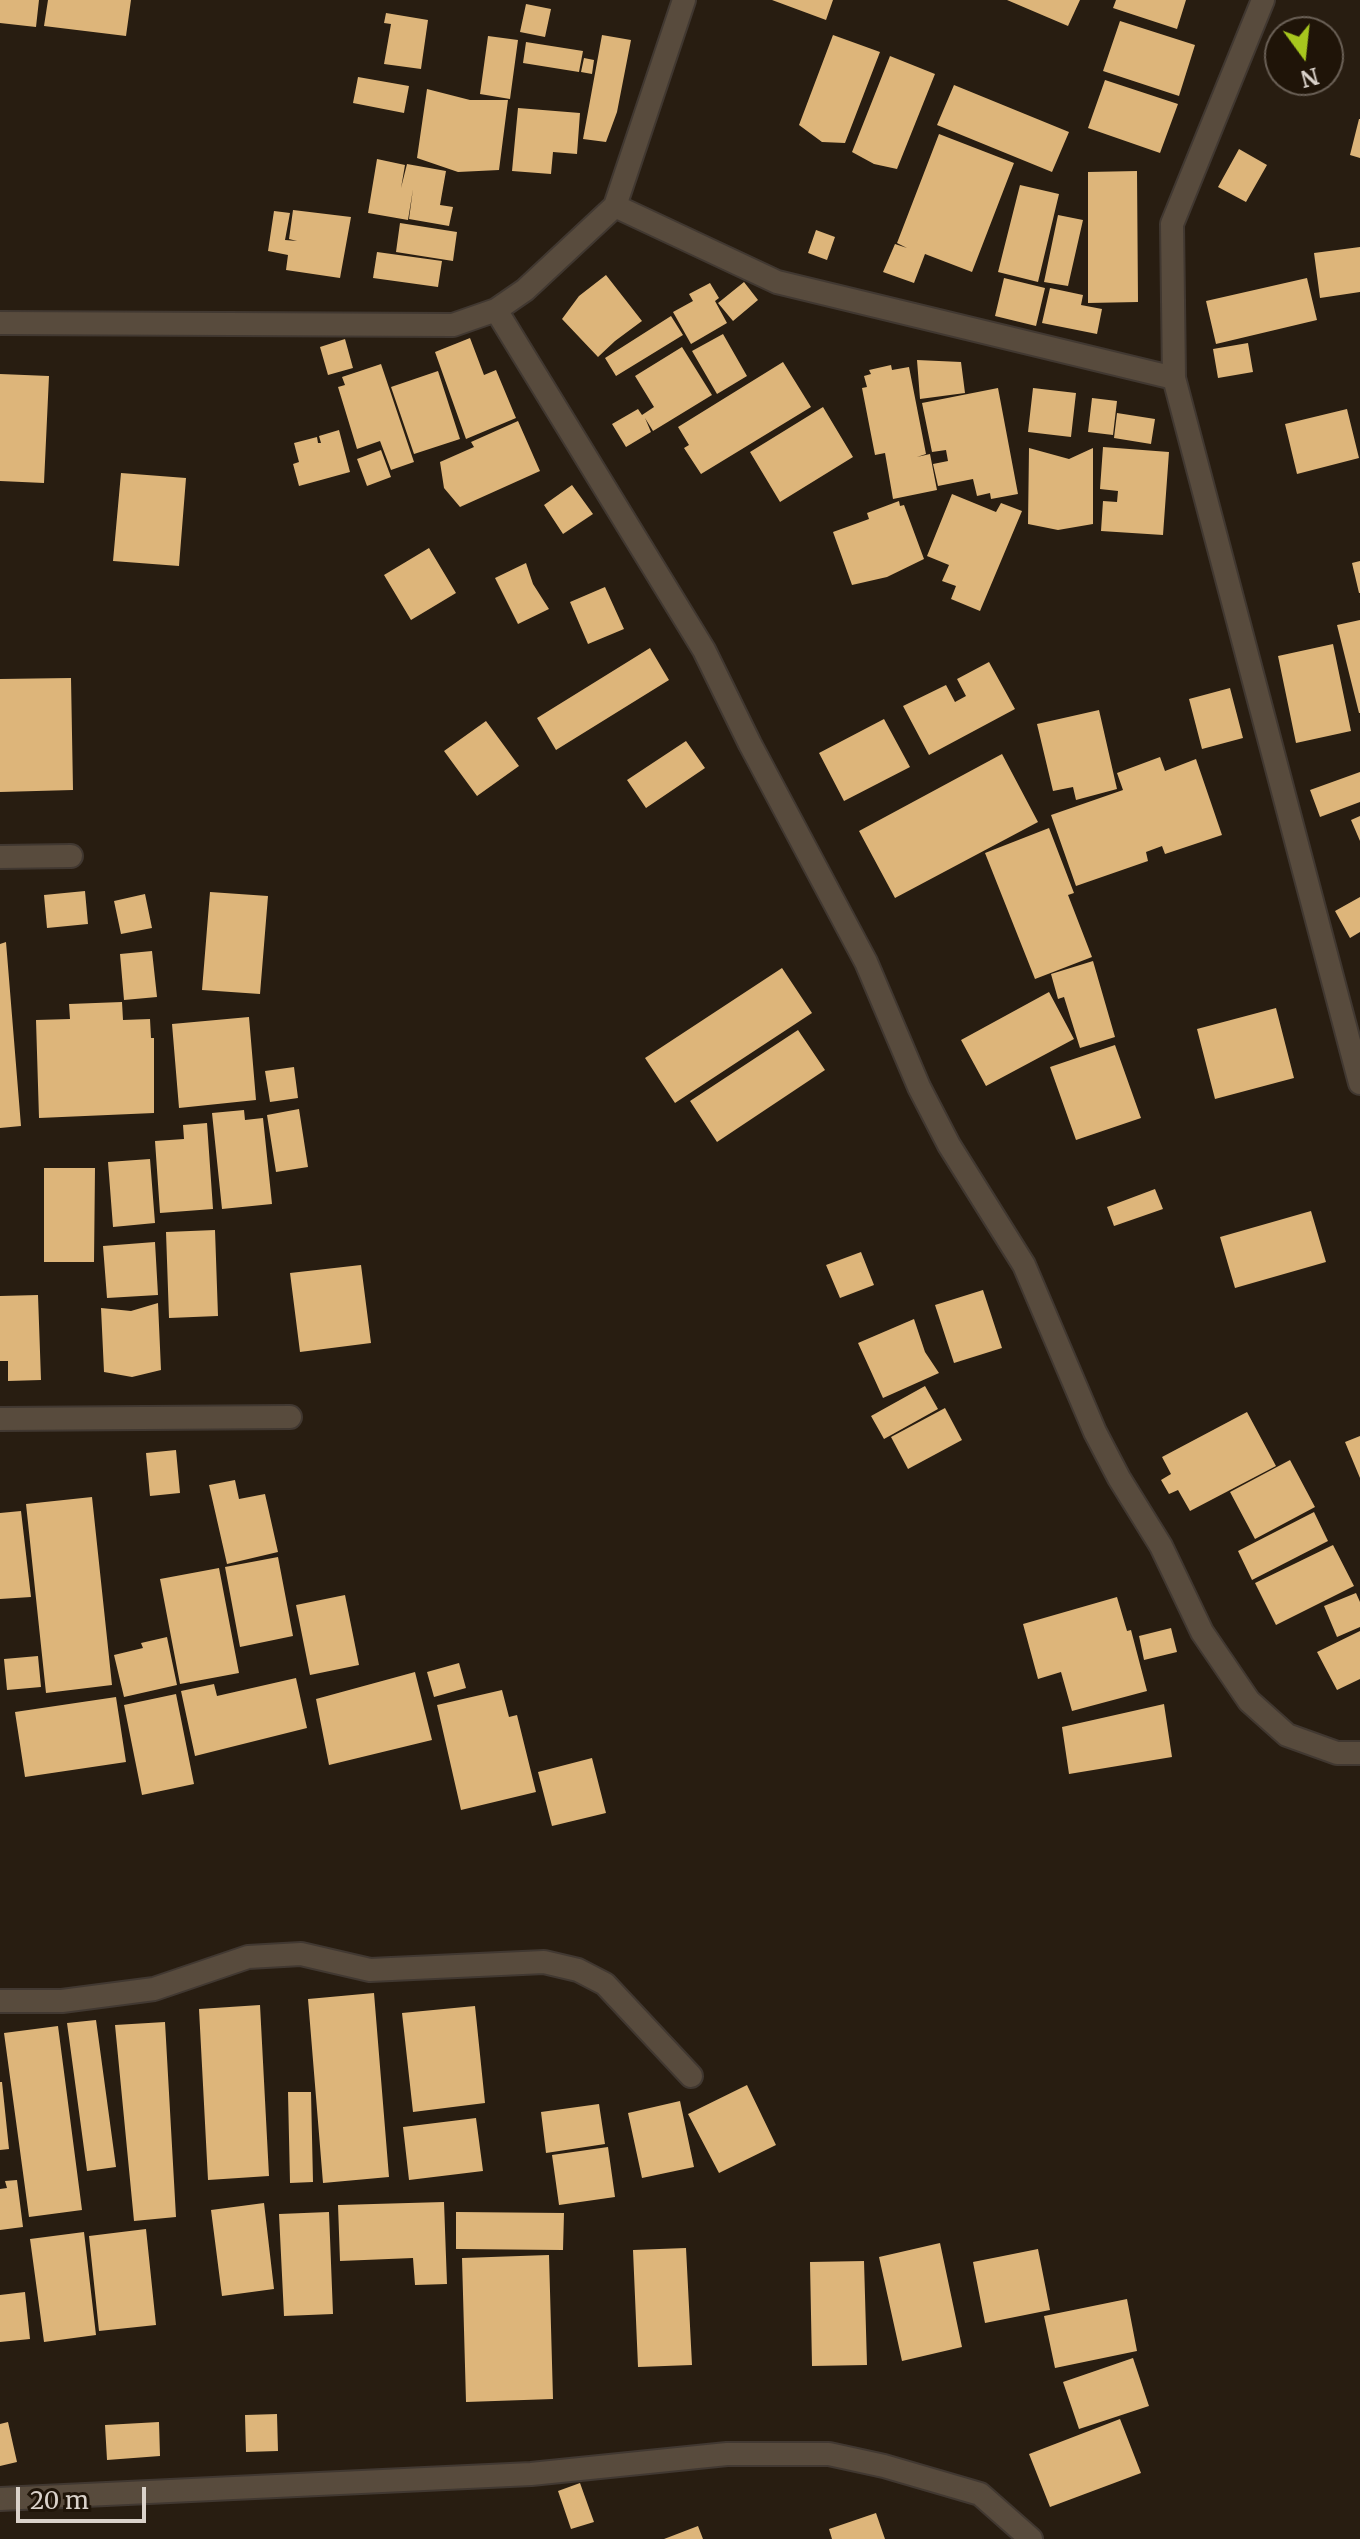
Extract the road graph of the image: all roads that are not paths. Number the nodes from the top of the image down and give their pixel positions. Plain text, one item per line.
1 (684, 0) edge
2 (1263, 0) edge
3 (615, 206) junction
4 (496, 310) junction
5 (0, 323) edge
6 (1174, 378) junction
7 (71, 856) dead end
8 (0, 857) edge
9 (1360, 1083) edge
10 (290, 1417) dead end
11 (0, 1419) edge
12 (1360, 1753) edge
13 (0, 2001) edge
14 (691, 2076) dead end
15 (0, 2499) edge
16 (1031, 2539) edge

1 - 3 street
2 - 6 street
3 - 4 street
3 - 6 street
4 - 5 street
4 - 12 street
6 - 9 street
7 - 8 street
10 - 11 street
13 - 14 street
15 - 16 street

